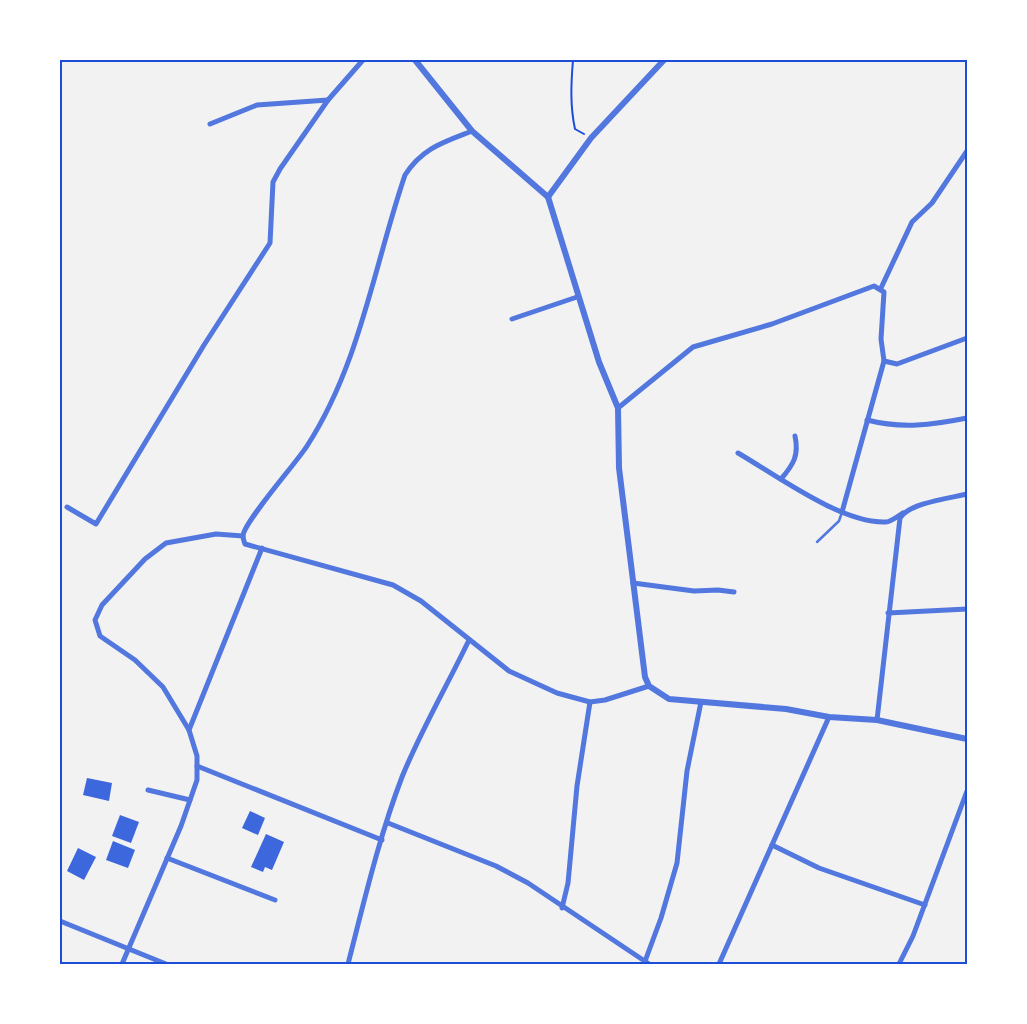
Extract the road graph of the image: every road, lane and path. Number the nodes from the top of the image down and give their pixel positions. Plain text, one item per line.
1 (363, 60) edge
2 (415, 60) edge
3 (573, 60) edge
4 (664, 60) edge
5 (328, 100) junction
6 (210, 124) dead end
7 (472, 131) junction
8 (591, 138) junction
9 (967, 151) edge
10 (548, 197) junction
11 (880, 288) junction
12 (577, 297) junction
13 (512, 319) dead end
14 (967, 338) edge
15 (884, 361) junction
16 (618, 408) junction
17 (967, 418) edge
18 (867, 420) junction
19 (795, 436) dead end
20 (738, 453) dead end
21 (781, 479) junction
22 (967, 494) edge
23 (66, 507) dead end
24 (842, 512) junction
25 (903, 513) junction
26 (243, 536) junction
27 (817, 542) dead end
28 (262, 548) junction
29 (634, 583) junction
30 (734, 592) dead end
31 (967, 609) edge
32 (888, 613) junction
33 (469, 640) junction
34 (649, 686) junction
35 (590, 702) junction
36 (701, 702) junction
37 (829, 716) junction
38 (877, 720) junction
39 (189, 730) junction
40 (967, 739) edge
41 (197, 766) junction
42 (148, 790) dead end
43 (967, 792) edge
44 (190, 800) junction
45 (388, 823) junction
46 (382, 840) junction
47 (772, 845) junction
48 (168, 858) junction
49 (275, 900) dead end
50 (925, 905) junction
51 (562, 908) junction
52 (60, 921) edge
53 (128, 949) junction
54 (646, 963) edge
55 (122, 964) edge
56 (166, 964) edge
57 (348, 964) edge
58 (719, 964) edge
59 (899, 964) edge

1 - 5 street
2 - 7 street
3 - 8 path
4 - 8 street
5 - 6 street
5 - 23 street
7 - 10 street
7 - 26 street
8 - 10 street
9 - 11 street
10 - 12 street
11 - 15 street
11 - 16 street
12 - 13 street
12 - 16 street
14 - 15 street
15 - 18 street
16 - 29 street
17 - 18 street
18 - 24 street
19 - 21 street
20 - 21 street
21 - 24 street
22 - 25 street
24 - 25 street
24 - 27 lane
25 - 32 street
26 - 28 street
26 - 39 street
28 - 33 street
28 - 39 street
29 - 30 street
29 - 34 street
31 - 32 street
32 - 38 street
33 - 35 street
33 - 45 street
34 - 35 street
34 - 36 street
35 - 51 street
36 - 37 street
36 - 54 street
37 - 38 street
37 - 47 street
38 - 40 street
39 - 41 street
41 - 44 street
41 - 46 street
42 - 44 street
43 - 50 street
44 - 48 street
45 - 46 street
45 - 51 street
46 - 57 street
47 - 50 street
47 - 58 street
48 - 49 street
48 - 53 street
50 - 59 street
51 - 54 street
52 - 53 street
53 - 55 street
53 - 56 street

